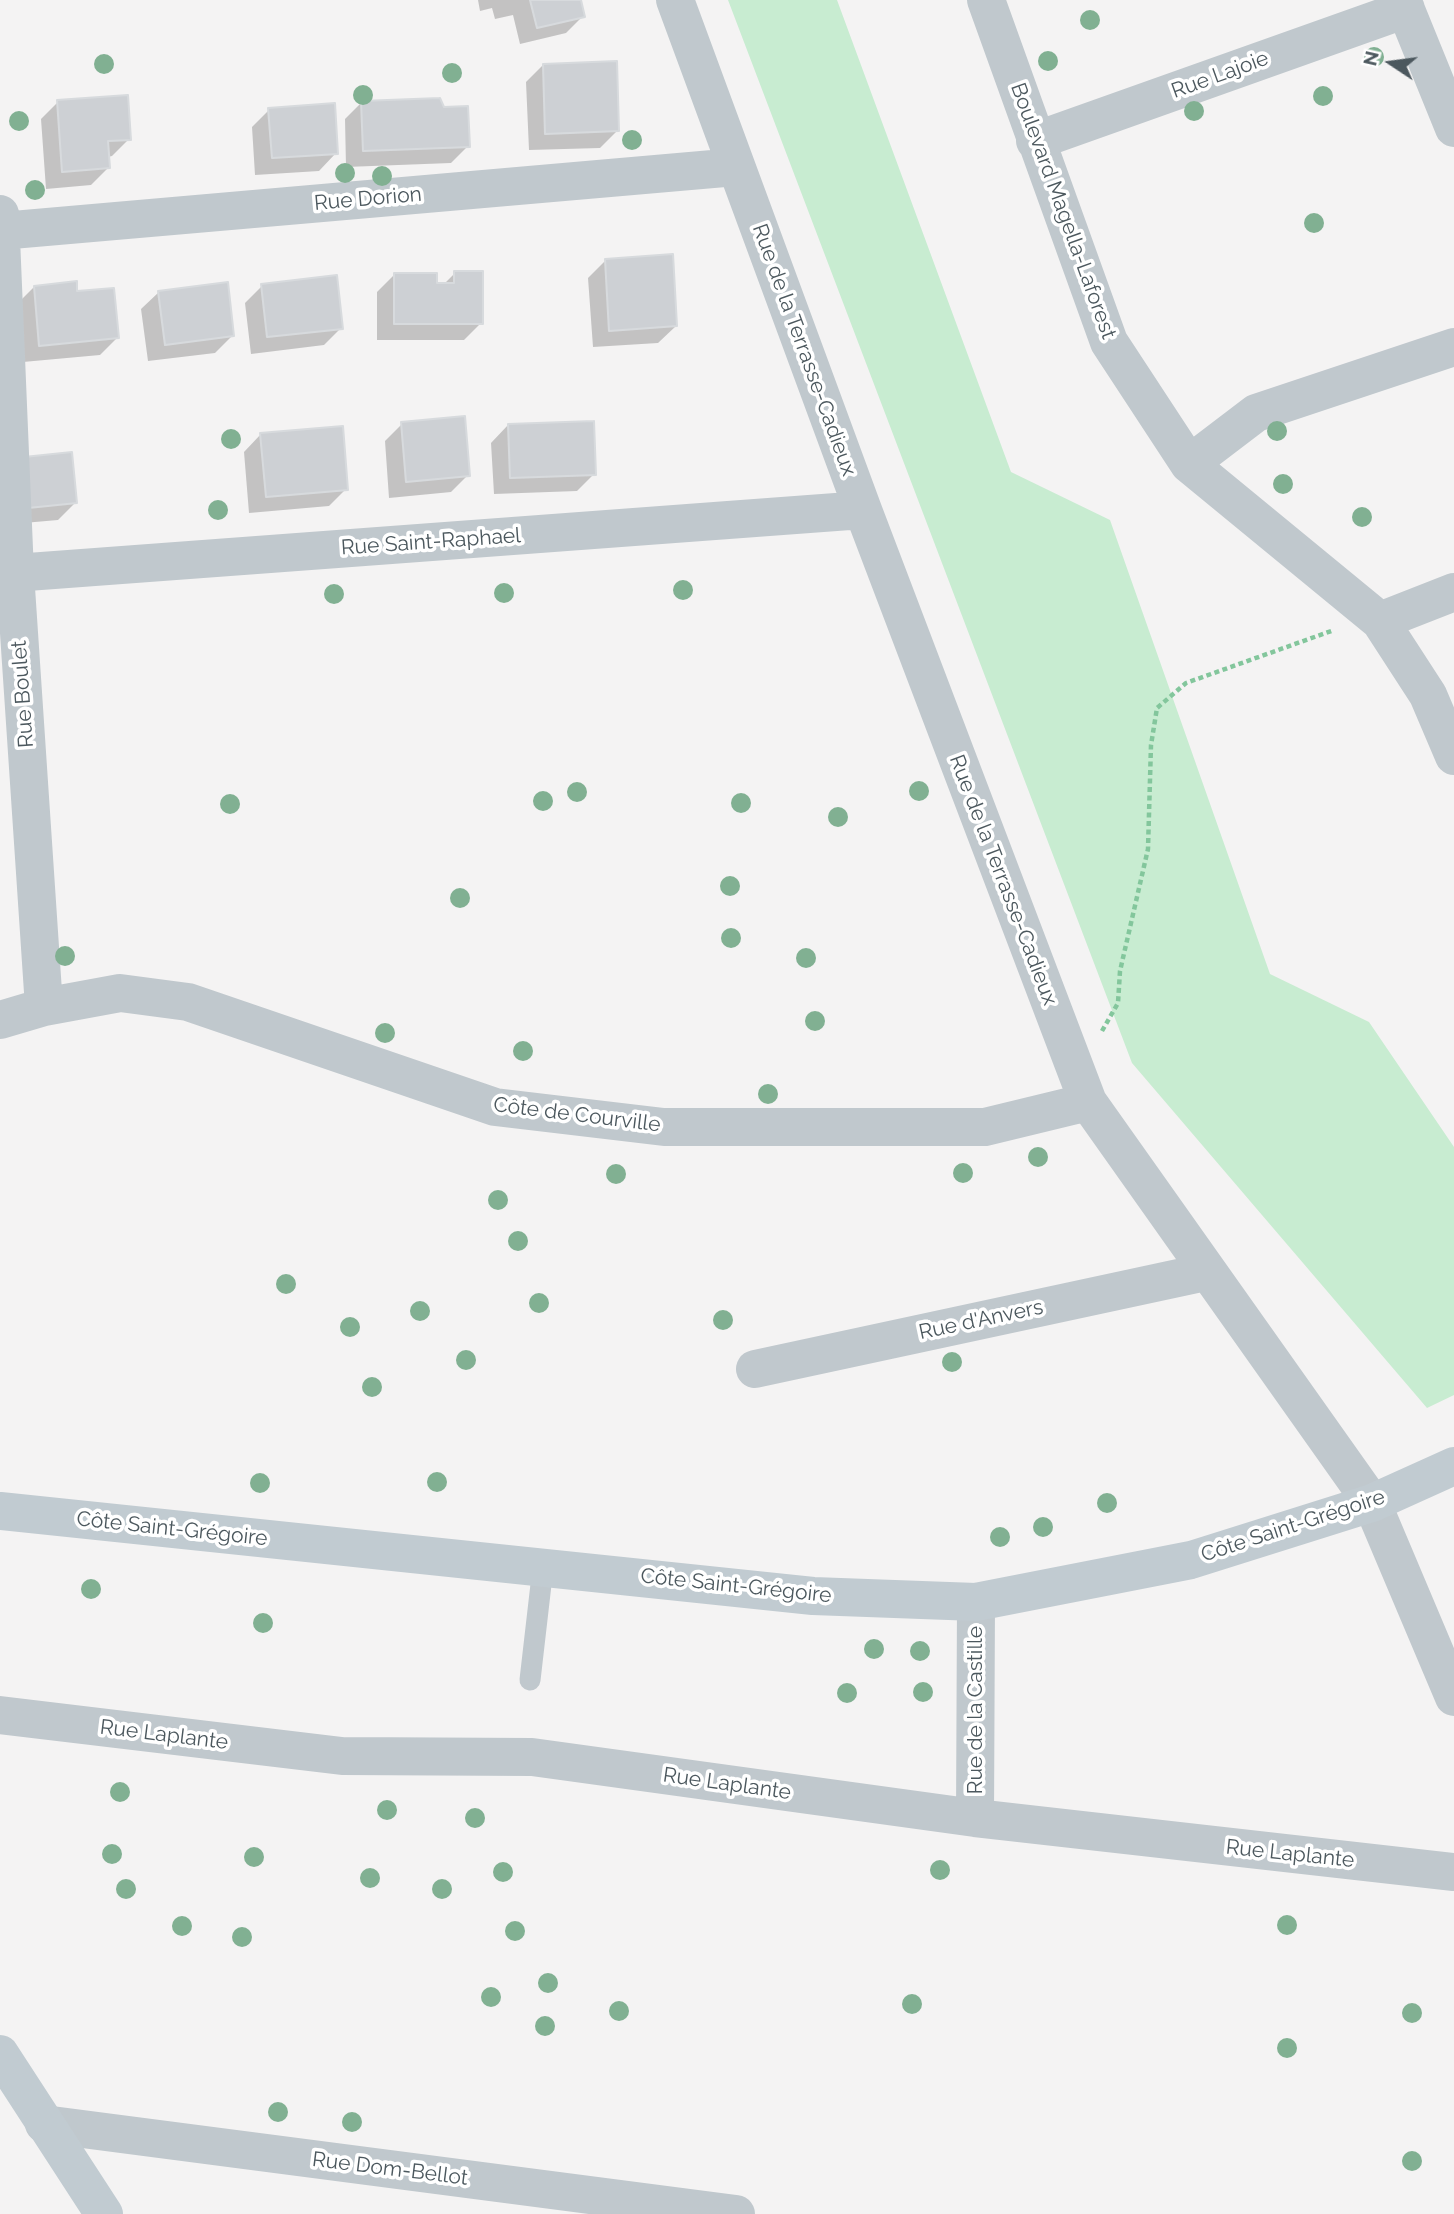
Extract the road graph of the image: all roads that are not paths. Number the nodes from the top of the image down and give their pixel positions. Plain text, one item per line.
1 (675, 0) edge
2 (986, 0) edge
3 (1404, 4) edge
4 (1454, 128) edge
5 (1035, 141) junction
6 (736, 167) junction
7 (0, 225) edge
8 (1454, 347) edge
9 (1189, 464) junction
10 (863, 510) junction
11 (8, 573) edge
12 (1454, 592) edge
13 (1380, 621) junction
14 (1454, 756) edge
15 (44, 1007) junction
16 (0, 1020) edge
17 (1088, 1102) junction
18 (1206, 1272) junction
19 (755, 1369) dead end
20 (1454, 1466) edge
21 (1372, 1503) junction
22 (0, 1511) edge
23 (543, 1567) junction
24 (976, 1602) junction
25 (530, 1680) dead end
26 (1454, 1697) edge
27 (0, 1714) edge
28 (975, 1818) junction
29 (1454, 1872) edge
30 (0, 2054) edge
31 (44, 2124) junction
32 (104, 2214) edge
33 (736, 2214) edge

1 - 6 street, Rue de la Terrasse-Cadieux
2 - 5 street, Boulevard Magella-Laforest
3 - 4 street
3 - 5 street, Rue Lajoie
5 - 9 street, Boulevard Magella-Laforest
6 - 7 street, Rue Dorion
6 - 10 street, Rue de la Terrasse-Cadieux
7 - 11 street, Rue Boulet
8 - 9 street
9 - 13 street, Boulevard Magella-Laforest
10 - 11 street, Rue Saint-Raphael
10 - 17 street, Rue de la Terrasse-Cadieux
11 - 15 street, Rue Boulet
12 - 13 street
13 - 14 street, Boulevard Magella-Laforest
15 - 16 street, Côte de Courville
15 - 17 street, Côte de Courville
17 - 18 street, Rue de la Terrasse-Cadieux
18 - 19 street, Rue d'Anvers
18 - 21 street, Rue de la Terrasse-Cadieux
20 - 21 street, Côte Saint-Grégoire
21 - 24 street, Côte Saint-Grégoire
21 - 26 street, Rue de la Terrasse-Cadieux
22 - 23 street, Côte Saint-Grégoire
23 - 24 street, Côte Saint-Grégoire
23 - 25 lane
24 - 28 street, Rue de la Castille
27 - 28 street, Rue Laplante
28 - 29 street, Rue Laplante
30 - 31 street
31 - 32 street
31 - 33 street, Rue Dom-Bellot

